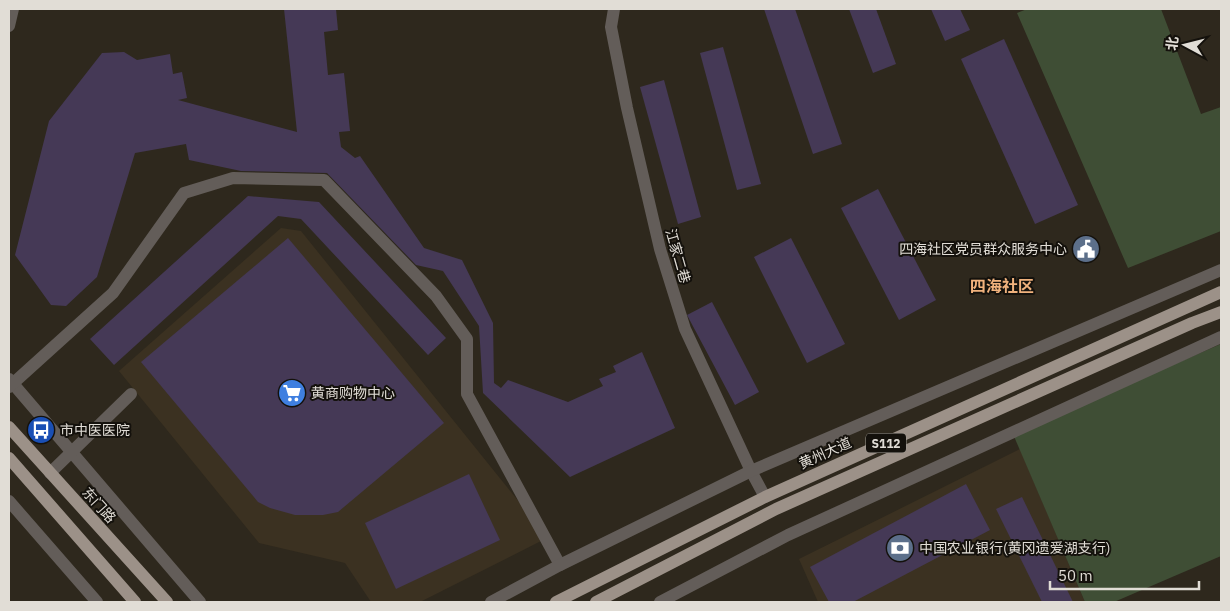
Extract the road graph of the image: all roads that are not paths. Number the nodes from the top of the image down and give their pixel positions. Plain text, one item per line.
1 (13, 9) edge
2 (614, 9) edge
3 (9, 26) edge
4 (1221, 270) edge
5 (1221, 287) edge
6 (1221, 292) edge
7 (1198, 303) junction
8 (1221, 312) edge
9 (1221, 318) edge
10 (1200, 320) junction
11 (1221, 337) edge
12 (10, 383) edge
13 (131, 394) dead end
14 (9, 427) edge
15 (71, 452) junction
16 (9, 458) edge
17 (751, 471) junction
18 (50, 473) junction
19 (765, 497) junction
20 (9, 501) edge
21 (560, 566) junction
22 (97, 602) edge
23 (135, 602) edge
24 (167, 602) edge
25 (200, 602) edge
26 (491, 602) edge
27 (556, 602) edge
28 (596, 602) edge
29 (660, 602) edge

1 - 3 street
2 - 17 street, 江家二巷
4 - 17 street
5 - 7 main road
6 - 7 main road, 黄州大道 / S112
7 - 19 main road, 黄州大道 / S112
8 - 10 main road, S112
9 - 10 main road
10 - 28 main road, S112
11 - 29 street
12 - 15 street
12 - 21 street
13 - 15 street
14 - 18 main road, 东门路
15 - 18 street
15 - 25 street
16 - 23 main road
17 - 19 street, 江家二巷
17 - 21 street
18 - 24 main road, 东门路
19 - 27 main road, 黄州大道 / S112
20 - 22 street
21 - 26 street

